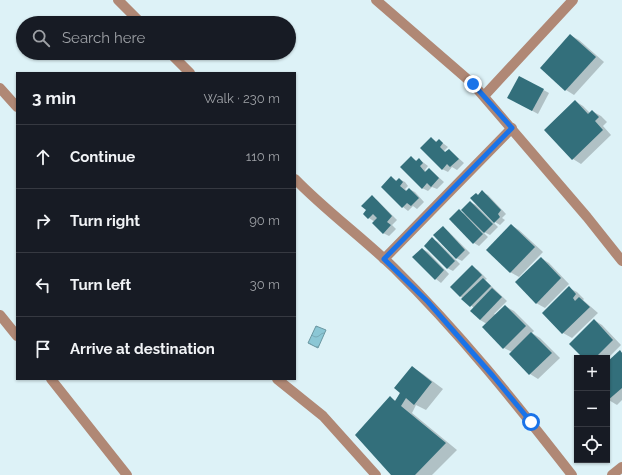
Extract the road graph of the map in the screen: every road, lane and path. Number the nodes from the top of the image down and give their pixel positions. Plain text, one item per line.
1 (118, 0) edge
2 (376, 0) edge
3 (573, 0) edge
4 (134, 16) edge
5 (177, 60) edge
6 (189, 72) edge
7 (0, 88) edge
8 (484, 96) junction
9 (16, 106) edge
10 (512, 128) junction
11 (296, 180) edge
12 (384, 259) junction
13 (622, 261) edge
14 (0, 315) edge
15 (16, 335) edge
16 (52, 380) edge
17 (278, 380) edge
18 (622, 467) edge
19 (127, 475) edge
20 (376, 475) edge
21 (572, 475) edge
22 (612, 475) edge

1 - 4 street
2 - 8 street
3 - 8 street
5 - 6 street
7 - 9 street
8 - 10 street
10 - 12 street
10 - 13 street
11 - 12 street
12 - 21 street
14 - 15 street
16 - 19 street
17 - 20 street
18 - 22 street

